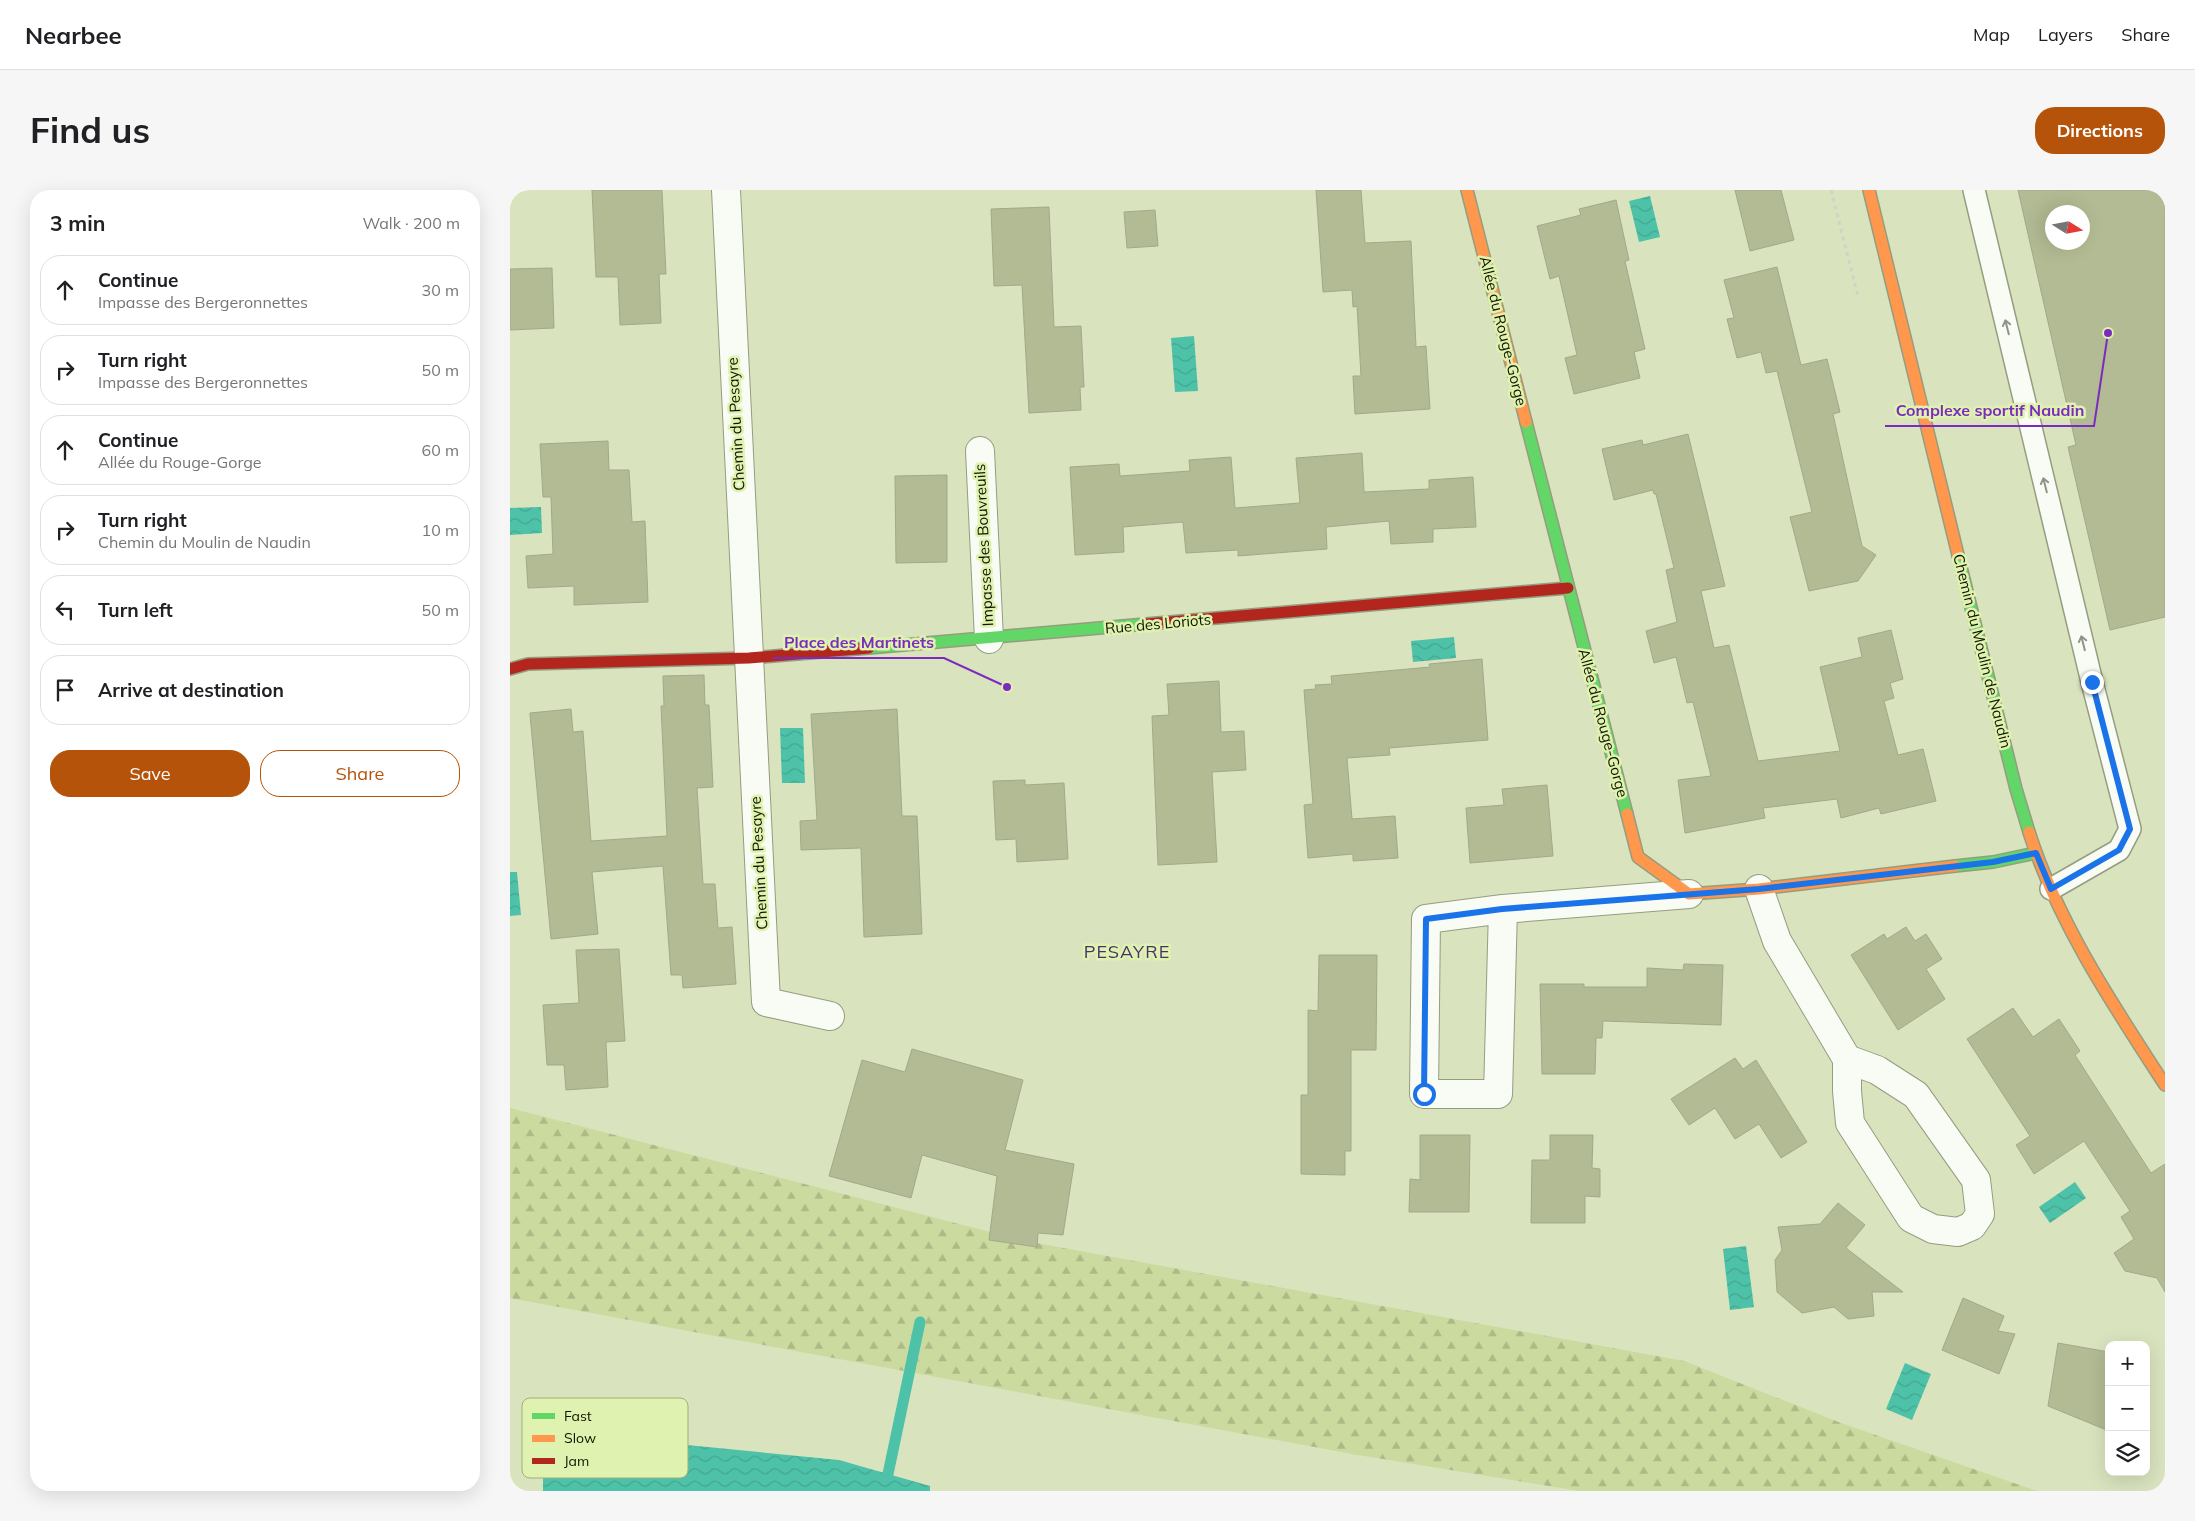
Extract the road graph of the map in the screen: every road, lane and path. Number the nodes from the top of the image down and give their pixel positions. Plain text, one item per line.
1 (726, 190) edge
2 (1468, 190) edge
3 (1869, 190) edge
4 (1974, 190) edge
5 (980, 452) dead end
6 (1568, 588) junction
7 (989, 639) junction
8 (748, 658) junction
9 (510, 669) edge
10 (2036, 853) junction
11 (1759, 889) junction
12 (2051, 889) junction
13 (1689, 894) junction
14 (1502, 909) junction
15 (830, 1016) dead end
16 (1847, 1059) junction
17 (2165, 1085) edge

1 - 8 street, Chemin du Pesayre
2 - 6 street, Allée du Rouge-Gorge
3 - 10 street, Chemin du Moulin de Naudin
12 -> 4 lane
5 - 7 street, Impasse des Bouvreuils
6 - 7 street, Rue des Loriots
6 - 13 street, Allée du Rouge-Gorge
7 - 8 street, Rue des Loriots
8 - 9 street
8 - 15 street, Chemin du Pesayre
10 - 11 street
10 - 12 street, Chemin du Moulin de Naudin
11 - 13 street
11 - 16 street
12 - 17 street, Chemin du Moulin de Naudin
13 - 14 street
14 - 14 street
16 - 16 street

